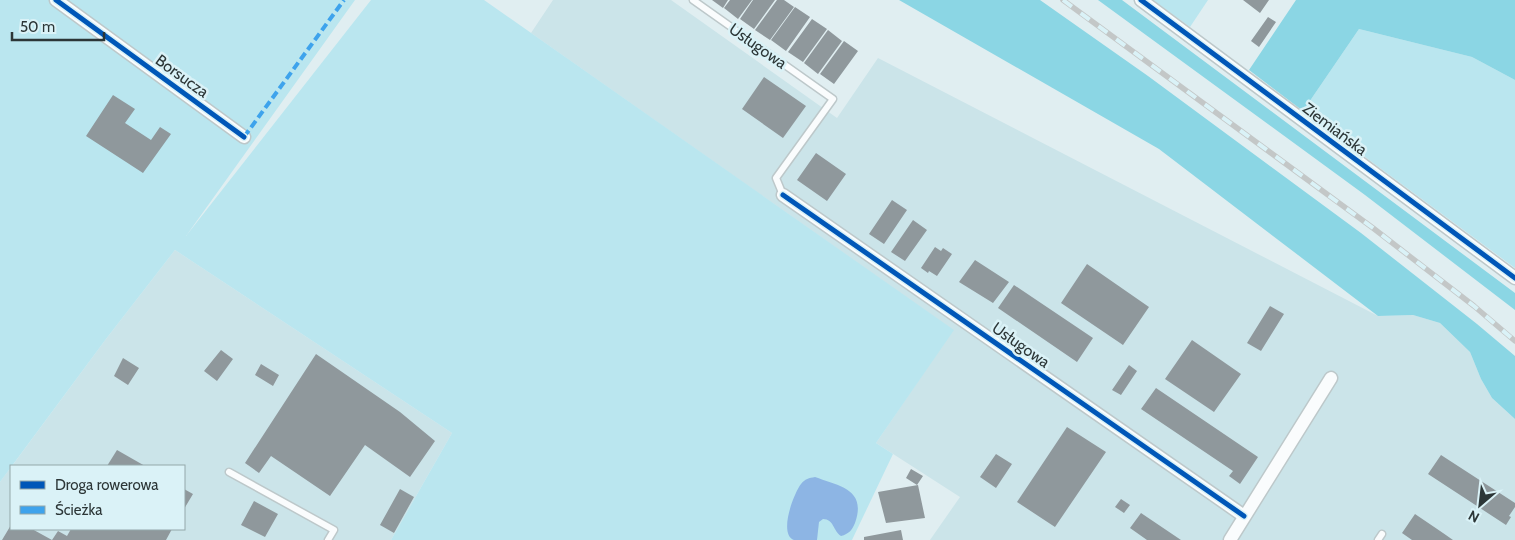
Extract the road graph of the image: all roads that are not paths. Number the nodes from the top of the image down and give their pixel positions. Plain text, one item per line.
1 (56, 0) edge
2 (693, 0) edge
3 (1141, 0) edge
4 (244, 137) dead end
5 (783, 195) joint
6 (1515, 278) edge
7 (1331, 378) dead end
8 (229, 472) dead end
9 (1244, 516) junction
10 (328, 540) edge
11 (1230, 540) edge

1 - 4 street, Borsucza
2 - 5 lane, Usługowa
3 - 6 street, Ziemiańska
5 - 9 street, Usługowa
7 - 9 street
8 - 10 lane
9 - 11 street

